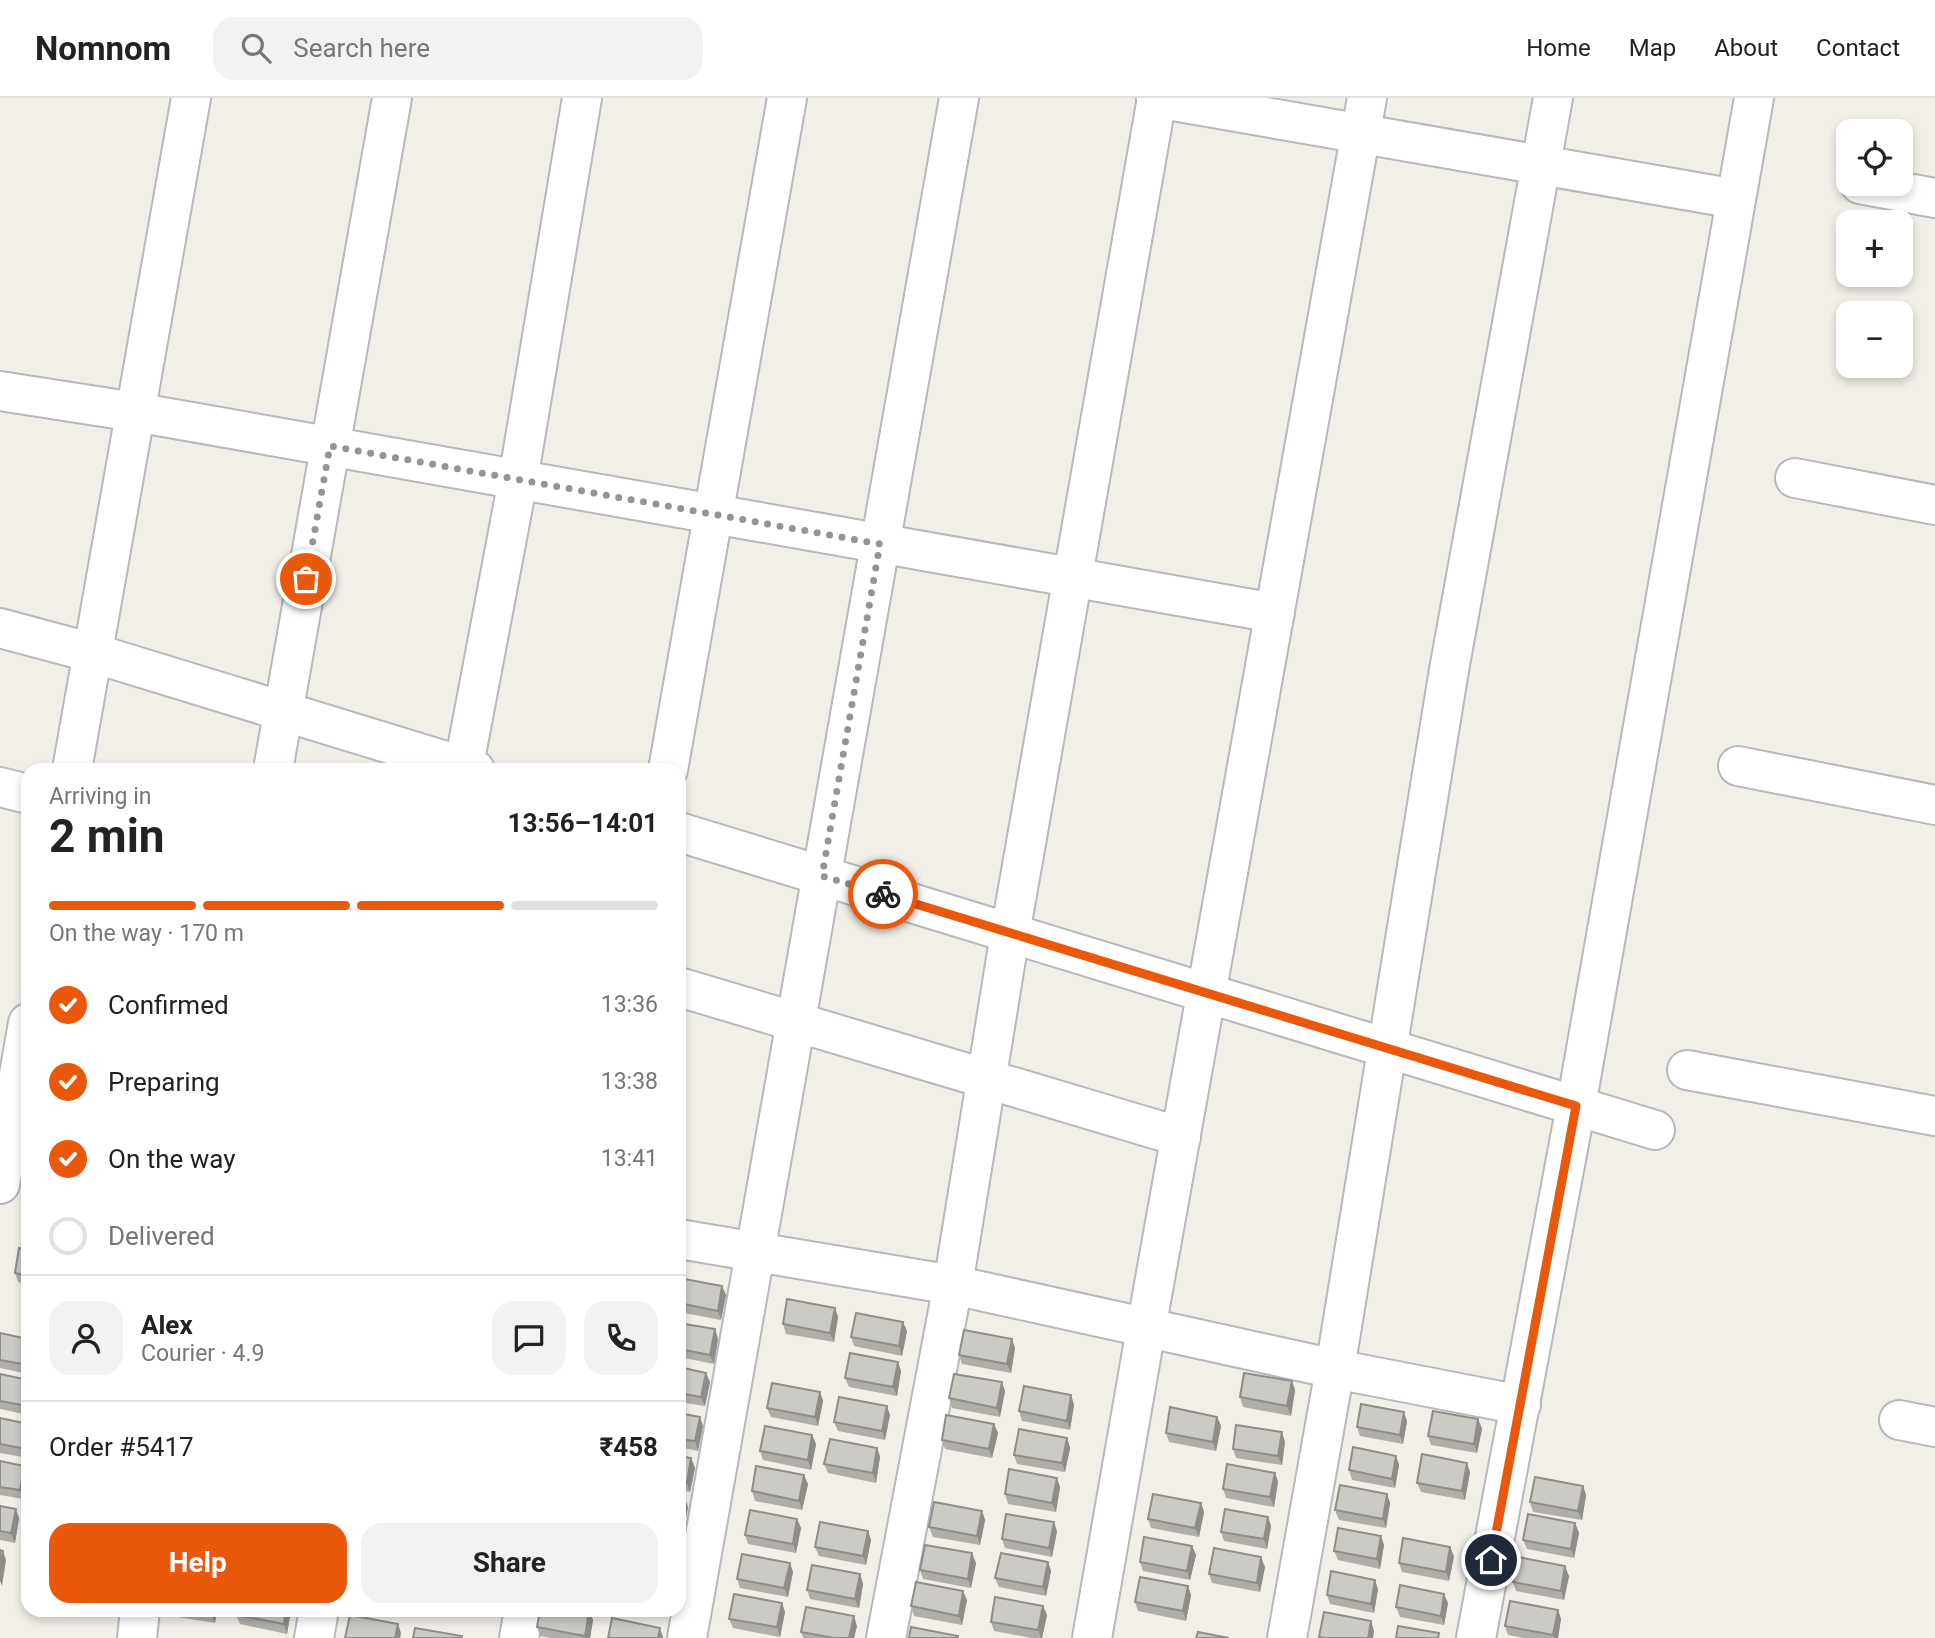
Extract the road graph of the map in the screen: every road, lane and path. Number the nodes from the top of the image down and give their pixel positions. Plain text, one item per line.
1 (191, 98) edge
2 (392, 98) edge
3 (582, 98) edge
4 (787, 98) edge
5 (959, 98) edge
6 (1157, 98) edge
7 (1553, 98) edge
8 (1754, 98) edge
9 (1363, 116) edge
10 (1542, 166) junction
11 (1913, 194) edge
12 (1935, 198) edge
13 (1735, 200) junction
14 (0, 391) edge
15 (135, 412) junction
16 (330, 446) junction
17 (1795, 478) dead end
18 (518, 480) junction
19 (1935, 505) edge
20 (713, 514) junction
21 (880, 544) junction
22 (1072, 577) junction
23 (1275, 613) junction
24 (0, 628) edge
25 (93, 653) junction
26 (283, 712) junction
27 (73, 763) edge
28 (274, 763) edge
29 (448, 763) edge
30 (468, 763) edge
31 (669, 763) edge
32 (1738, 766) dead end
33 (0, 787) edge
34 (21, 792) edge
35 (1935, 805) edge
36 (686, 834) edge
37 (822, 876) junction
38 (1010, 934) junction
39 (686, 989) edge
40 (1206, 993) junction
41 (796, 1022) junction
42 (1386, 1048) junction
43 (1687, 1070) dead end
44 (21, 1072) edge
45 (987, 1079) junction
46 (1576, 1106) junction
47 (1935, 1116) edge
48 (13, 1128) edge
49 (1655, 1130) dead end
50 (1181, 1137) junction
51 (0, 1184) edge
52 (686, 1240) edge
53 (755, 1252) junction
54 (953, 1285) junction
55 (1146, 1329) junction
56 (1335, 1369) junction
57 (1521, 1405) junction
58 (139, 1617) edge
59 (318, 1617) edge
60 (523, 1617) edge
61 (136, 1638) edge
62 (314, 1638) edge
63 (519, 1638) edge
64 (687, 1638) edge
65 (886, 1638) edge
66 (1092, 1638) edge
67 (1287, 1638) edge
68 (1476, 1638) edge

1 - 15 street
2 - 16 street
3 - 18 street
4 - 20 street
5 - 21 street
6 - 9 street
6 - 22 street
7 - 10 street
8 - 13 street
9 - 10 street
9 - 23 street
10 - 13 street
10 - 42 street
11 - 12 street
13 - 46 street
14 - 15 street
15 - 16 street
15 - 25 street
16 - 18 street
16 - 26 street
17 - 19 street
18 - 20 street
18 - 30 street
20 - 21 street
20 - 31 street
21 - 22 street
21 - 37 street
22 - 23 street
22 - 38 street
23 - 40 street
24 - 25 street
25 - 26 street
25 - 27 street
26 - 28 street
26 - 29 street
32 - 35 street
33 - 34 street
36 - 37 street
37 - 38 street
37 - 41 street
38 - 40 street
38 - 45 street
39 - 41 street
40 - 42 street
40 - 50 street
41 - 45 street
41 - 53 street
42 - 46 street
42 - 56 street
43 - 47 street
44 - 48 street
45 - 50 street
45 - 54 street
46 - 49 street
46 - 57 street
48 - 51 street
50 - 55 street
52 - 53 street
53 - 54 street
53 - 64 street
54 - 55 street
54 - 65 street
55 - 56 street
55 - 66 street
56 - 57 street
56 - 67 street
57 - 68 street
58 - 61 street
59 - 62 street
60 - 63 street

